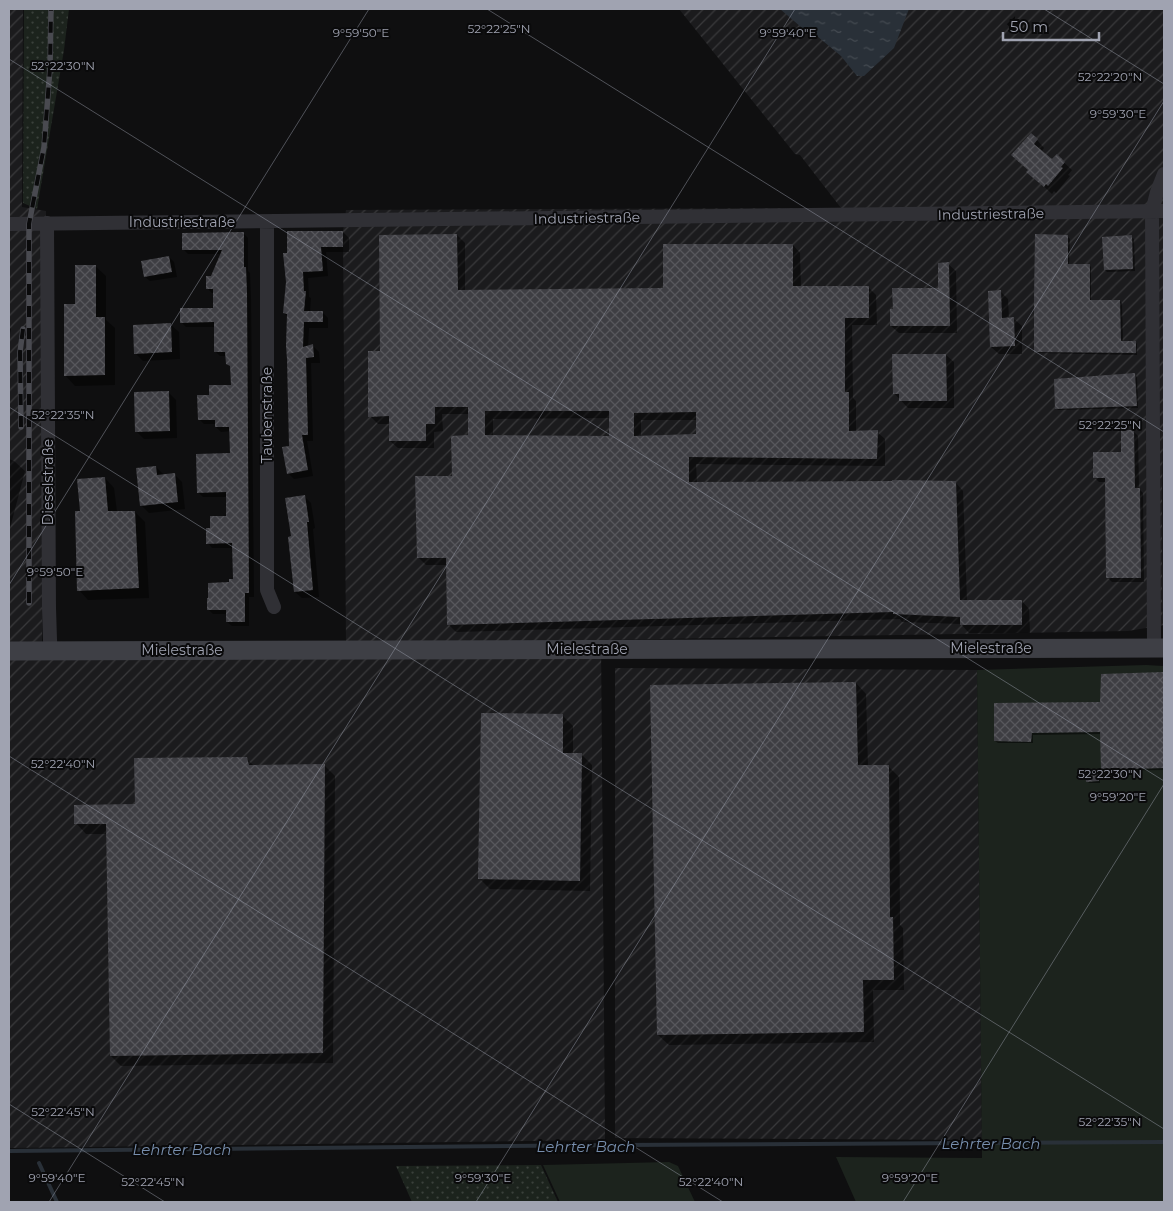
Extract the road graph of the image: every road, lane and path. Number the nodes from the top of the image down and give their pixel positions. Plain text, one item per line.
1 (1164, 174) edge
2 (1158, 212) edge
3 (267, 222) junction
4 (47, 223) junction
5 (9, 224) edge
6 (274, 607) dead end
7 (1159, 648) edge
8 (9, 650) edge
9 (51, 650) junction

1 - 2 street
2 - 3 street, Industriestraße
2 - 7 street
3 - 4 street, Industriestraße
3 - 6 street, Taubenstraße
4 - 5 street, Industriestraße
4 - 9 street, Dieselstraße
7 - 9 street, Mielestraße
8 - 9 street, Mielestraße

